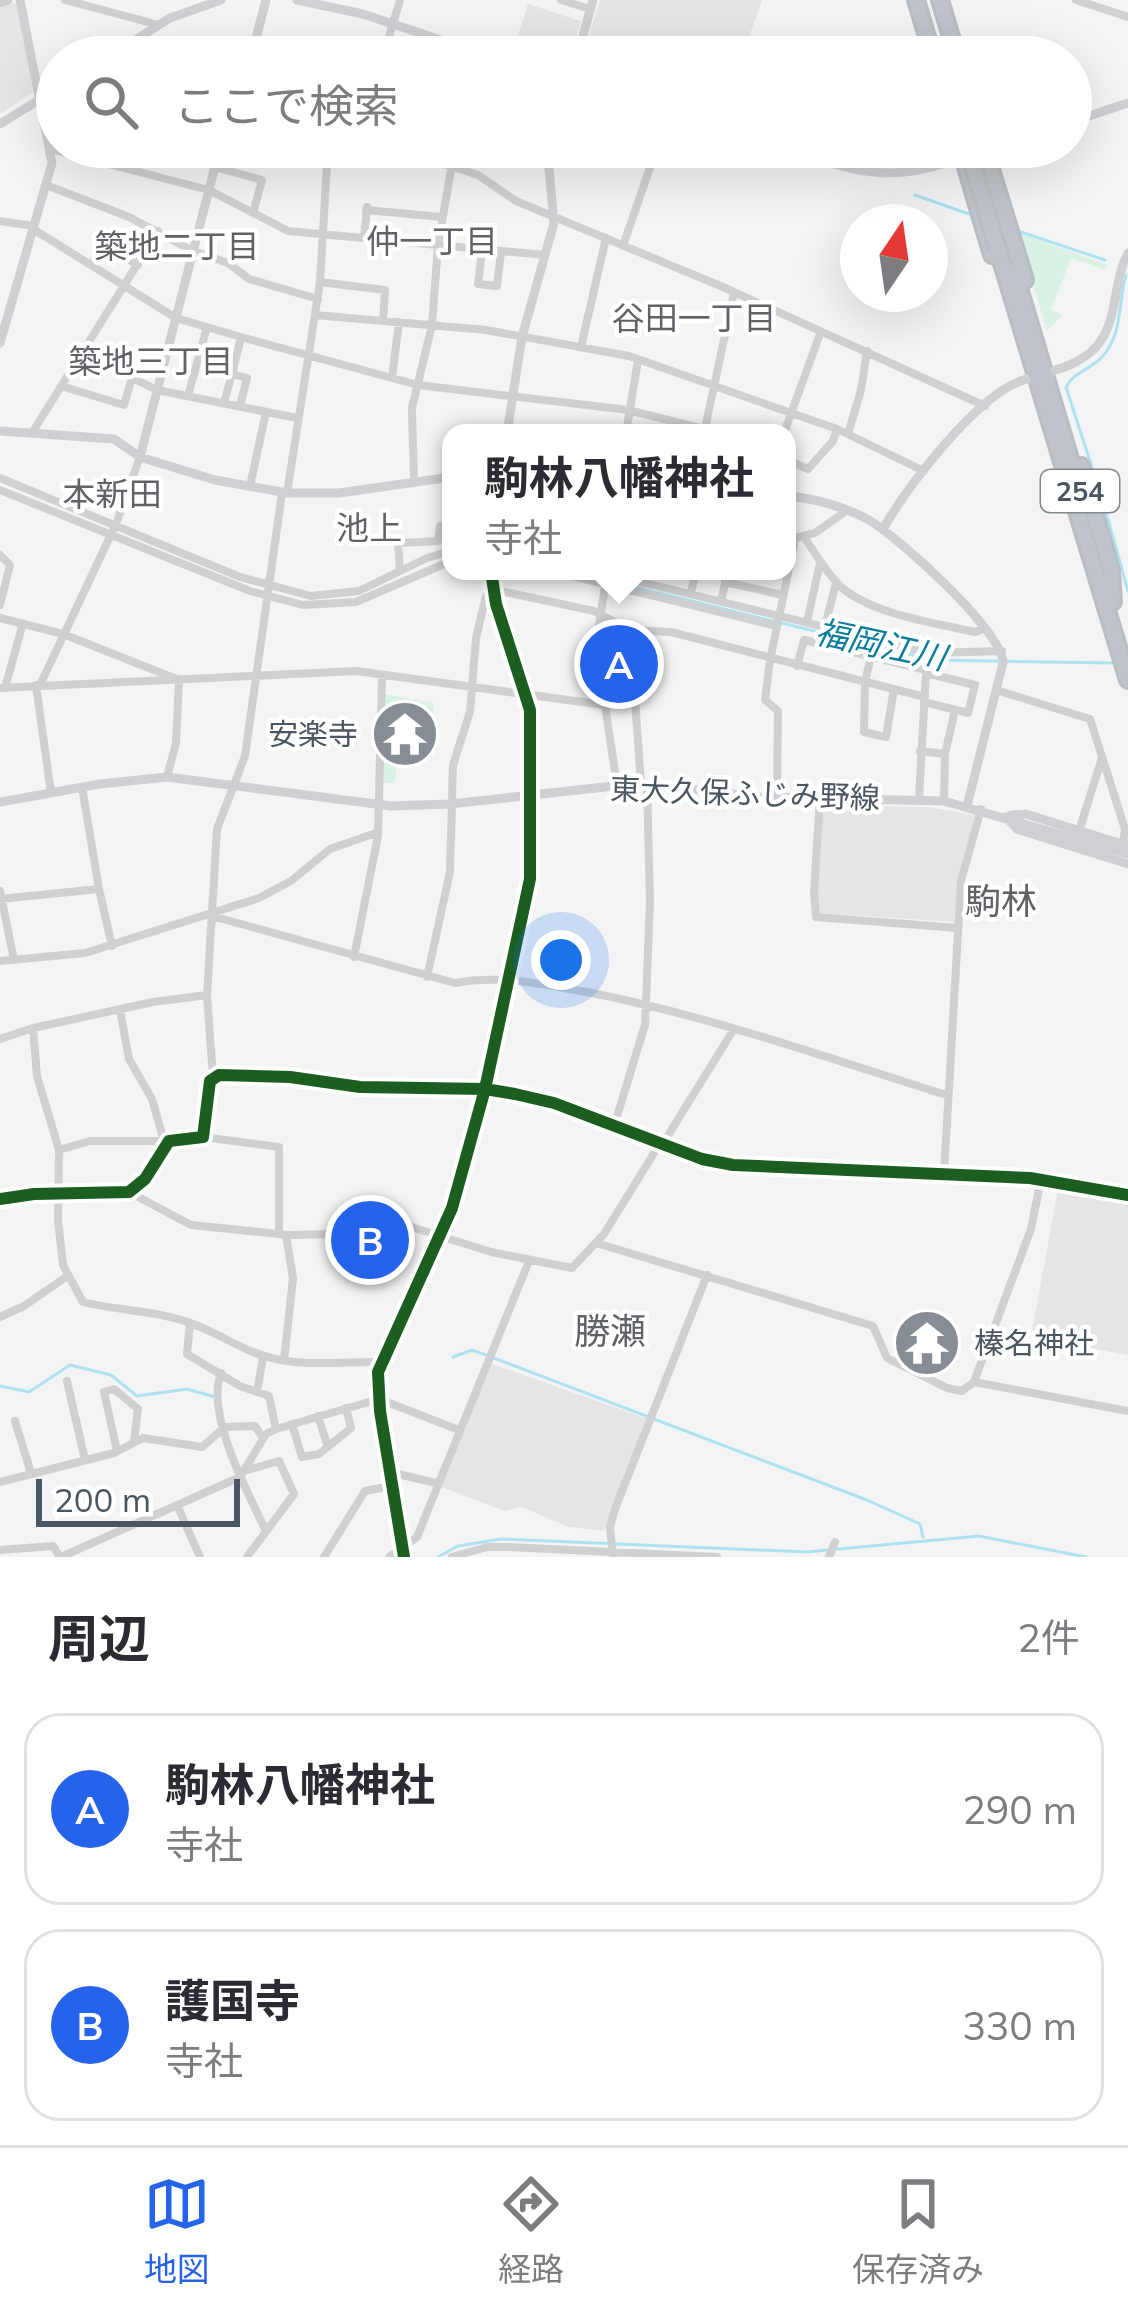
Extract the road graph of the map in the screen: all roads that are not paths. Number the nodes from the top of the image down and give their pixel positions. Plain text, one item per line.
1 (20, 0) edge
2 (65, 0) edge
3 (221, 0) edge
4 (266, 0) edge
5 (297, 0) edge
6 (400, 0) edge
7 (561, 0) edge
8 (928, 0) edge
9 (1076, 0) edge
10 (202, 2) edge
11 (327, 3) edge
12 (592, 4) edge
13 (1128, 17) edge
14 (159, 25) junction
15 (395, 26) junction
16 (141, 36) edge
17 (257, 36) edge
18 (391, 36) edge
19 (425, 36) edge
20 (583, 36) edge
21 (939, 36) edge
22 (939, 36) edge
23 (36, 85) edge
24 (36, 103) edge
25 (1128, 103) edge
26 (1092, 115) edge
27 (0, 124) edge
28 (51, 168) edge
29 (124, 168) edge
30 (215, 168) edge
31 (219, 168) edge
32 (327, 168) edge
33 (450, 168) joint
34 (550, 168) edge
35 (650, 168) edge
36 (844, 168) edge
37 (928, 168) edge
38 (970, 168) edge
39 (971, 168) edge
40 (989, 168) edge
41 (992, 168) edge
42 (46, 185) junction
43 (209, 190) junction
44 (254, 213) junction
45 (442, 217) junction
46 (555, 218) junction
47 (0, 221) edge
48 (33, 228) junction
49 (158, 231) junction
50 (324, 235) junction
51 (364, 238) junction
52 (605, 238) junction
53 (438, 245) junction
54 (623, 246) junction
55 (1002, 249) junction
56 (482, 250) junction
57 (193, 251) junction
58 (501, 251) junction
59 (1128, 253) edge
60 (545, 255) junction
61 (91, 265) junction
62 (138, 265) junction
63 (320, 282) junction
64 (126, 286) junction
65 (734, 292) junction
66 (318, 299) junction
67 (315, 315) junction
68 (176, 317) junction
69 (4, 320) edge
70 (382, 320) junction
71 (399, 322) junction
72 (432, 325) junction
73 (207, 327) junction
74 (820, 331) junction
75 (1033, 331) junction
76 (522, 337) junction
77 (242, 338) junction
78 (0, 343) edge
79 (581, 347) junction
80 (867, 351) junction
81 (83, 354) junction
82 (307, 357) junction
83 (638, 360) junction
84 (232, 374) junction
85 (1038, 376) junction
86 (131, 378) junction
87 (392, 378) junction
88 (418, 385) junction
89 (713, 385) junction
90 (62, 386) junction
91 (157, 390) junction
92 (188, 396) junction
93 (511, 399) junction
94 (224, 403) junction
95 (240, 406) junction
96 (985, 406) junction
97 (628, 410) junction
98 (266, 412) junction
99 (791, 413) junction
100 (297, 418) junction
101 (508, 424) edge
102 (627, 424) edge
103 (681, 424) edge
104 (705, 424) edge
105 (787, 424) edge
106 (837, 429) junction
107 (0, 430) edge
108 (32, 433) junction
109 (848, 434) junction
110 (1061, 440) junction
111 (140, 457) junction
112 (796, 464) edge
113 (924, 470) junction
114 (0, 478) edge
115 (442, 478) edge
116 (414, 482) junction
117 (249, 488) junction
118 (0, 490) edge
119 (285, 493) junction
120 (796, 498) edge
121 (846, 511) junction
122 (442, 526) edge
123 (113, 530) junction
124 (883, 530) junction
125 (796, 539) edge
126 (796, 541) edge
127 (0, 555) edge
128 (442, 555) edge
129 (821, 562) junction
130 (442, 564) edge
131 (400, 572) junction
132 (491, 580) edge
133 (606, 580) edge
134 (622, 580) edge
135 (646, 580) edge
136 (665, 580) edge
137 (694, 580) edge
138 (787, 580) edge
139 (725, 582) joint
140 (837, 582) junction
141 (663, 587) junction
142 (491, 589) junction
143 (267, 592) junction
144 (691, 593) junction
145 (783, 595) junction
146 (721, 601) junction
147 (0, 605) edge
148 (599, 613) junction
149 (0, 618) edge
150 (778, 621) junction
151 (807, 622) junction
152 (23, 623) junction
153 (825, 626) junction
154 (985, 628) junction
155 (630, 630) junction
156 (63, 634) junction
157 (871, 656) junction
158 (1003, 657) junction
159 (770, 660) junction
160 (1125, 663) edge
161 (797, 666) junction
162 (926, 673) junction
163 (256, 676) junction
164 (382, 676) junction
165 (179, 680) junction
166 (866, 682) junction
167 (38, 685) junction
168 (3, 688) edge
169 (471, 688) junction
170 (893, 689) junction
171 (996, 690) junction
172 (527, 696) junction
173 (924, 700) junction
174 (604, 705) junction
175 (956, 710) junction
176 (920, 751) junction
177 (945, 754) junction
178 (1102, 757) junction
179 (167, 777) junction
180 (617, 784) junction
181 (644, 784) junction
182 (232, 785) junction
183 (82, 787) junction
184 (51, 793) junction
185 (530, 795) junction
186 (777, 797) junction
187 (820, 798) junction
188 (919, 800) junction
189 (944, 801) junction
190 (0, 802) edge
191 (450, 805) junction
192 (376, 806) junction
193 (967, 806) junction
194 (981, 809) junction
195 (1006, 816) junction
196 (376, 832) junction
197 (1080, 835) junction
198 (1126, 848) edge
199 (1128, 864) edge
200 (100, 889) junction
201 (1, 896) edge
202 (213, 914) junction
203 (958, 928) junction
204 (112, 946) junction
205 (354, 956) junction
206 (14, 960) junction
207 (0, 961) edge
208 (427, 977) junction
209 (510, 980) junction
210 (207, 995) junction
211 (644, 1003) junction
212 (120, 1010) junction
213 (33, 1028) junction
214 (734, 1029) junction
215 (0, 1040) edge
216 (214, 1077) junction
217 (485, 1089) junction
218 (946, 1095) junction
219 (614, 1126) junction
220 (203, 1137) junction
221 (166, 1141) junction
222 (660, 1145) junction
223 (59, 1150) junction
224 (944, 1174) junction
225 (1041, 1179) junction
226 (129, 1192) junction
227 (58, 1193) junction
228 (1128, 1195) edge
229 (0, 1199) edge
230 (283, 1234) junction
231 (442, 1237) junction
232 (596, 1243) junction
233 (529, 1261) junction
234 (707, 1275) junction
235 (67, 1277) junction
236 (0, 1317) edge
237 (190, 1323) junction
238 (263, 1357) junction
239 (284, 1361) junction
240 (381, 1362) junction
241 (221, 1373) junction
242 (68, 1381) dead end
243 (974, 1382) junction
244 (257, 1392) junction
245 (379, 1399) junction
246 (346, 1408) junction
247 (1128, 1411) edge
248 (318, 1416) junction
249 (15, 1421) dead end
250 (292, 1424) junction
251 (225, 1427) junction
252 (276, 1429) junction
253 (459, 1430) junction
254 (263, 1438) junction
255 (134, 1441) junction
256 (328, 1447) junction
257 (117, 1451) junction
258 (86, 1460) junction
259 (389, 1472) junction
260 (31, 1474) junction
261 (243, 1474) junction
262 (0, 1482) edge
263 (436, 1483) junction
264 (391, 1486) junction
265 (176, 1505) junction
266 (266, 1531) junction
267 (835, 1542) dead end
268 (0, 1550) edge
269 (403, 1552) edge
270 (613, 1555) edge
271 (61, 1557) edge
272 (200, 1557) edge
273 (247, 1557) edge
274 (324, 1557) edge
275 (389, 1557) edge
276 (452, 1557) edge
277 (718, 1557) edge
278 (830, 1557) edge

1 - 23 street
2 - 14 street
3 - 10 street
4 - 17 street
5 - 11 street
6 - 15 street
7 - 12 street
8 - 21 highway
8 - 22 highway
9 - 13 street
10 - 14 street
11 - 15 street
12 - 20 street
14 - 16 street
15 - 18 street
15 - 19 street
24 - 27 street
25 - 26 street
28 - 42 street
29 - 43 street
30 - 43 street
31 - 44 street
32 - 50 street
33 - 45 street
33 - 46 street
34 - 46 street
35 - 54 street
36 - 37 street
38 - 85 highway, 254
39 - 55 highway, 254, bridge
40 - 55 highway, 254, bridge
41 - 75 highway, 254
42 - 48 street
42 - 49 street
43 - 44 street
43 - 57 street
44 - 50 street
45 - 51 street
45 - 53 street
46 - 52 street
46 - 60 street
47 - 48 street
48 - 61 street
48 - 69 street
49 - 57 street
49 - 62 street
50 - 51 street
50 - 63 street
51 - 53 street
52 - 54 street
52 - 79 street
53 - 56 street
53 - 72 street
54 - 65 street
55 - 75 highway, 254
55 - 85 highway, 254
56 - 58 street
56 - 58 street
57 - 66 street
57 - 68 street
58 - 60 street
59 - 85 street
60 - 76 street
61 - 62 street
61 - 64 street
62 - 64 street
63 - 66 street
63 - 70 street
64 - 68 street
64 - 81 street
65 - 74 street
65 - 89 street
66 - 67 street
67 - 70 street
67 - 82 street
68 - 73 street
68 - 91 street
69 - 78 street
70 - 71 street
71 - 72 street
71 - 87 street
72 - 76 street
72 - 88 street
73 - 77 street
73 - 92 street
74 - 80 street
74 - 99 street
75 - 85 highway, 254
76 - 79 street
76 - 93 street
77 - 82 street
77 - 84 street
79 - 83 street
80 - 96 street
80 - 109 street
81 - 86 street
81 - 90 street
82 - 87 street
82 - 100 street
83 - 89 street
83 - 97 street
84 - 94 street
84 - 95 street
85 - 96 street
85 - 110 highway, 254
86 - 90 street
86 - 91 street
87 - 88 street
88 - 93 street
88 - 116 street
89 - 99 street
89 - 104 street
90 - 108 street
91 - 92 street
91 - 111 street
92 - 94 street
93 - 97 street
93 - 101 street
94 - 95 street
95 - 98 street
96 - 113 street
97 - 102 street
97 - 103 street
98 - 100 street
98 - 117 street
99 - 105 street
99 - 106 street
100 - 119 street
106 - 109 street
106 - 112 street
107 - 108 street
108 - 111 street
109 - 113 street
110 - 160 highway, 254
110 - 160 highway, 254
111 - 117 street
111 - 123 street
113 - 124 street
114 - 123 street
115 - 116 street
116 - 119 street
117 - 119 street
118 - 123 street
119 - 143 street
120 - 121 street
121 - 124 street
121 - 125 street
122 - 131 street
123 - 143 street
123 - 156 street
124 - 154 street
126 - 129 street
127 - 147 street
128 - 131 street
129 - 140 street
129 - 151 street
130 - 143 street
131 - 143 street
132 - 142 street
133 - 148 street
134 - 150 street
135 - 141 street
136 - 141 street
137 - 144 street
138 - 145 street
139 - 145 street
139 - 146 street
140 - 153 street
140 - 154 street
141 - 144 street
142 - 148 street
142 - 169 street
142 - 172 street
143 - 163 street
144 - 146 street
145 - 150 street
146 - 150 street
148 - 155 street
148 - 174 street
149 - 152 street
150 - 151 street
150 - 159 street
151 - 153 street
152 - 156 street
152 - 168 street
153 - 158 street
154 - 158 street
155 - 159 street
155 - 181 street
156 - 165 street
156 - 167 street
157 - 161 street
157 - 162 street
157 - 166 street
158 - 171 street
159 - 161 street
159 - 186 street
161 - 166 street
162 - 173 street
162 - 175 street
163 - 164 street
163 - 165 street
163 - 182 street
164 - 169 street
164 - 192 street
165 - 167 street
165 - 179 street
166 - 170 street
166 - 170 street
167 - 168 street
167 - 184 street
169 - 172 street
169 - 191 street
170 - 173 street
171 - 178 street
171 - 193 street
172 - 174 street
172 - 185 street
173 - 175 street
173 - 176 street
174 - 180 street
175 - 177 street
176 - 177 street
176 - 188 street
177 - 189 street
178 - 197 street
178 - 198 street
179 - 182 street, 東大久保ふじみ野線
179 - 183 street, 東大久保ふじみ野線
180 - 181 street, 東大久保ふじみ野線
180 - 185 street, 東大久保ふじみ野線
181 - 186 street, 東大久保ふじみ野線
181 - 211 street
182 - 192 street, 東大久保ふじみ野線
182 - 202 street
183 - 184 street, 東大久保ふじみ野線
183 - 200 street
184 - 190 street, 東大久保ふじみ野線
185 - 191 street, 東大久保ふじみ野線
185 - 209 street
186 - 187 street, 東大久保ふじみ野線
187 - 188 street, 東大久保ふじみ野線
187 - 203 street
188 - 189 street, 東大久保ふじみ野線
189 - 193 street, 東大久保ふじみ野線
191 - 192 street, 東大久保ふじみ野線
191 - 208 street
192 - 196 street
193 - 194 street, 東大久保ふじみ野線
194 - 195 street, 東大久保ふじみ野線
194 - 203 street
195 - 197 street, 東大久保ふじみ野線
195 - 199 street
196 - 202 street
196 - 205 street
197 - 198 street, 東大久保ふじみ野線
200 - 201 street
200 - 204 street
201 - 206 street
202 - 204 street
202 - 205 street
202 - 210 street
203 - 218 street
204 - 206 street
205 - 208 street
206 - 207 street
208 - 209 street
209 - 211 street
209 - 217 street
210 - 212 street
210 - 216 street
211 - 214 street
211 - 219 street
212 - 213 street
212 - 221 street
213 - 215 street
213 - 223 street
214 - 218 street
214 - 222 street
216 - 217 street
216 - 220 street
217 - 219 street
217 - 231 street
218 - 224 street
219 - 222 street
220 - 221 street
220 - 230 street
221 - 223 street
221 - 226 street
222 - 224 street
222 - 232 street
223 - 227 street
224 - 225 street
225 - 228 street
225 - 243 street
226 - 227 street
226 - 230 street
227 - 229 street
227 - 235 street
230 - 231 street
230 - 239 street
231 - 233 street
231 - 240 street
232 - 233 street
232 - 234 street
233 - 253 street
234 - 243 street
234 - 270 street
235 - 236 street
235 - 237 street
237 - 238 street
237 - 241 street
238 - 239 street
238 - 244 street
239 - 240 street
240 - 245 street
241 - 244 street
241 - 251 street
242 - 258 street
243 - 247 street
244 - 252 street
245 - 246 street
245 - 253 street
245 - 259 street
246 - 248 street
246 - 256 street
248 - 250 street
248 - 256 street
249 - 260 street
250 - 252 street
250 - 256 street
251 - 254 street
251 - 255 street
251 - 261 street
252 - 254 street
253 - 263 street
254 - 261 street
255 - 257 street
255 - 257 street
257 - 258 street
258 - 260 street
259 - 263 street
259 - 264 street
260 - 262 street
261 - 265 street
261 - 266 street
261 - 266 street
263 - 269 street
264 - 269 street
264 - 274 street
265 - 271 street
265 - 272 street
266 - 273 street
267 - 278 street
268 - 271 street
269 - 275 street
270 - 276 street
270 - 277 street

